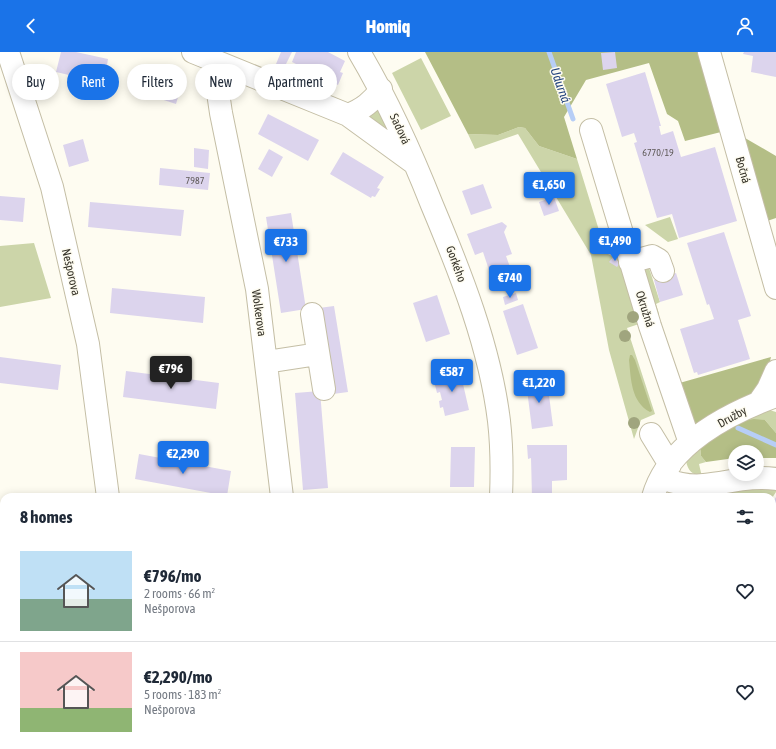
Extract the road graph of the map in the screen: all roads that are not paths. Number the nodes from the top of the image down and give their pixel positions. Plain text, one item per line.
1 (8, 52) edge
2 (359, 52) edge
3 (709, 52) edge
4 (203, 56) edge
5 (380, 89) junction
6 (348, 115) junction
7 (591, 130) dead end
8 (416, 164) junction
9 (630, 262) junction
10 (663, 271) dead end
11 (776, 288) edge
12 (312, 314) dead end
13 (318, 354) junction
14 (266, 362) junction
15 (776, 371) edge
16 (324, 388) dead end
17 (767, 399) edge
18 (651, 434) dead end
19 (690, 443) junction
20 (776, 479) edge
21 (661, 480) edge
22 (692, 485) junction
23 (107, 493) edge
24 (282, 493) edge
25 (502, 493) edge
26 (704, 493) edge

1 - 23 street, Nešporova
2 - 5 street, Sadová
3 - 11 street, Bočná
4 - 6 street
4 - 14 street, Wolkerova
5 - 6 street
5 - 8 street, Sadová
6 - 8 street
7 - 9 street, Okružná
8 - 25 street, Gorkého
9 - 10 street
9 - 19 street, Okružná
12 - 13 street
13 - 14 street
13 - 16 street
14 - 24 street, Wolkerova
15 - 17 street
17 - 19 street, Družby
18 - 21 street
19 - 21 street
20 - 22 street
21 - 22 street
22 - 26 street

